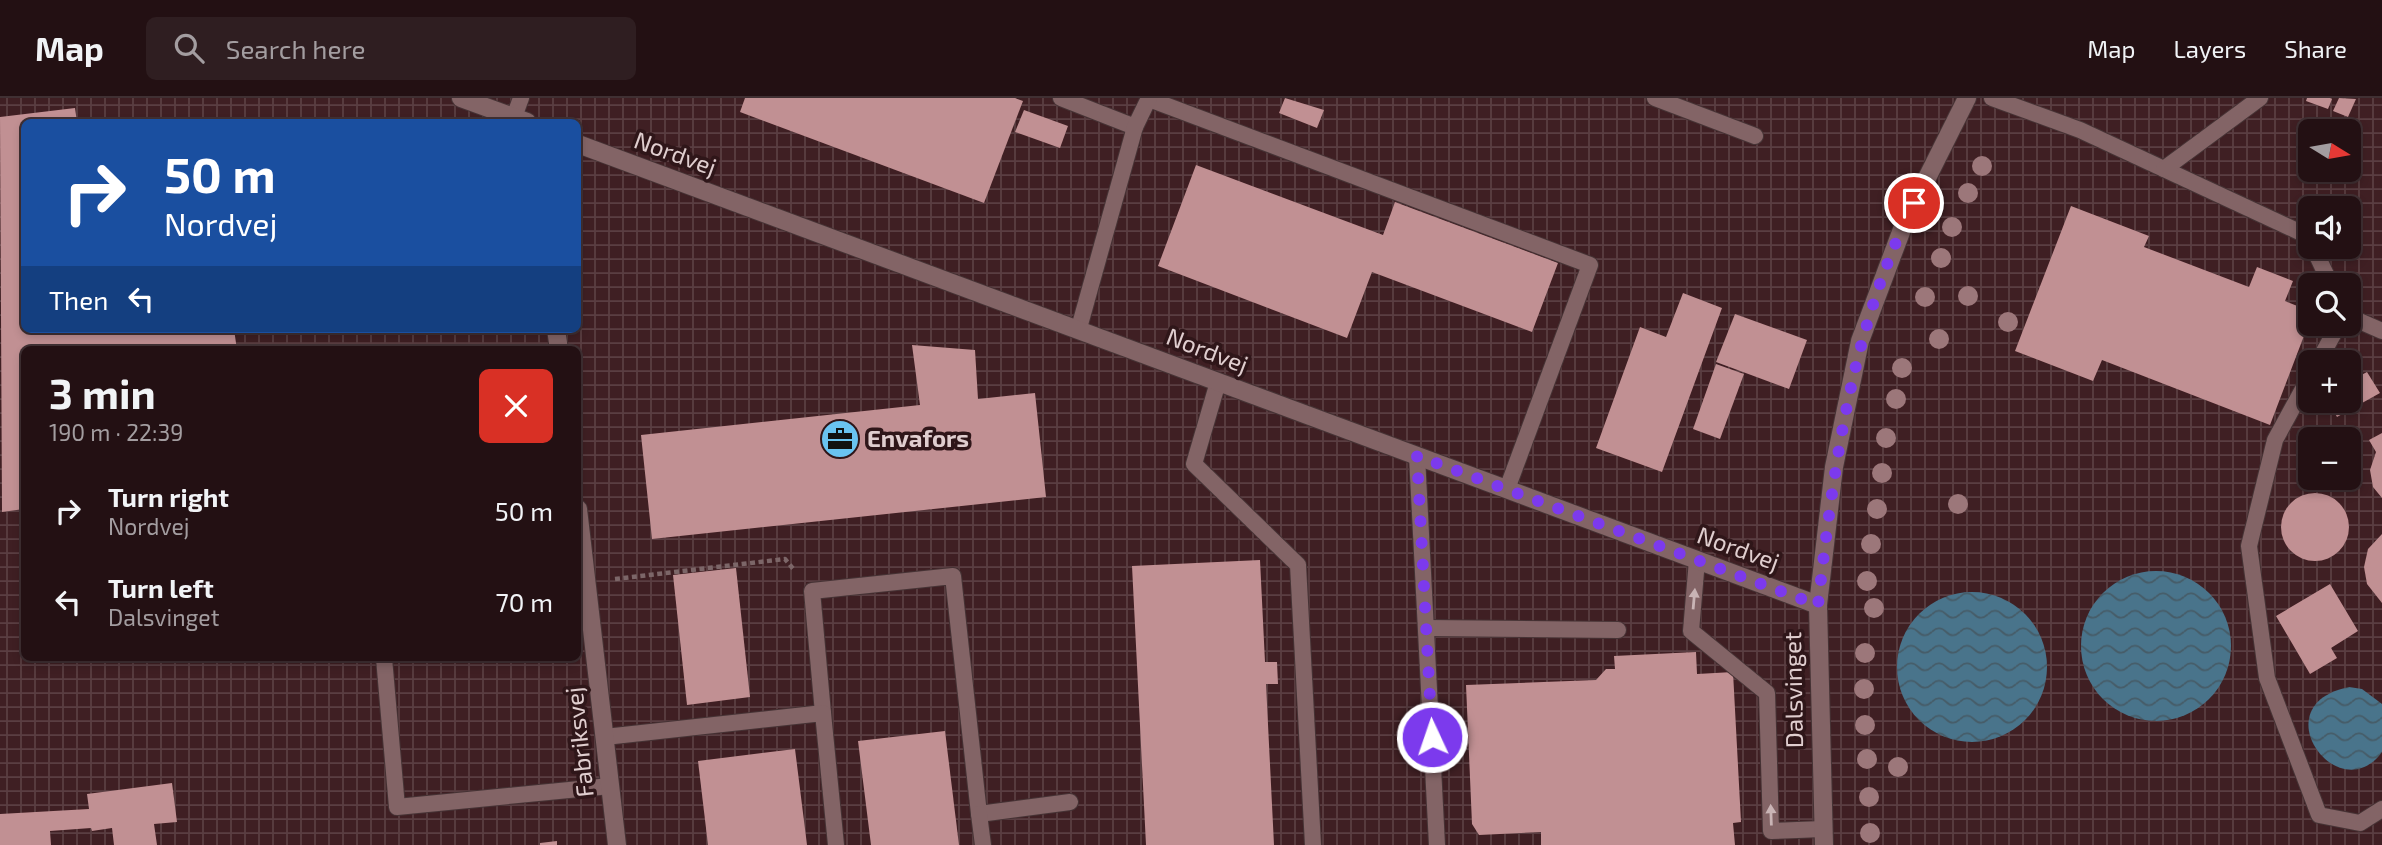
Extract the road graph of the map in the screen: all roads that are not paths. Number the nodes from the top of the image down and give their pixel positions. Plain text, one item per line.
1 (461, 98) edge
2 (521, 98) edge
3 (1061, 98) edge
4 (1655, 98) edge
5 (1967, 98) edge
6 (1993, 98) edge
7 (2260, 98) edge
8 (1149, 99) edge
9 (518, 119) edge
10 (521, 119) edge
11 (1135, 127) junction
12 (1755, 136) dead end
13 (581, 145) edge
14 (2164, 169) junction
15 (2298, 231) edge
16 (2361, 322) edge
17 (1079, 328) junction
18 (2382, 331) edge
19 (1218, 382) junction
20 (2298, 398) edge
21 (1417, 456) junction
22 (1507, 489) junction
23 (1698, 560) junction
24 (581, 561) edge
25 (1818, 605) junction
26 (1426, 628) junction
27 (1618, 630) dead end
28 (384, 661) edge
29 (822, 713) junction
30 (604, 737) junction
31 (610, 786) junction
32 (1070, 802) dead end
33 (2382, 809) edge
34 (979, 814) junction
35 (1824, 837) edge
36 (617, 845) edge
37 (836, 845) edge
38 (983, 845) edge
39 (1313, 845) edge
40 (1437, 845) edge

1 - 9 street
2 - 10 lane
3 - 11 lane
4 - 12 lane
5 - 25 street, Dalsvinget
6 - 14 lane
7 - 14 lane
8 - 11 lane
8 - 22 lane
11 - 17 lane
13 - 17 street, Nordvej
14 - 15 lane
16 - 18 lane
17 - 19 street, Nordvej
19 - 21 street, Nordvej
19 - 39 lane
20 - 33 lane
21 - 22 street, Nordvej
21 - 26 lane
22 - 23 street, Nordvej
23 - 25 street, Nordvej
35 -> 23 lane
24 - 30 street, Fabriksvej
25 - 35 street, Dalsvinget
26 - 27 lane
26 - 40 lane
28 - 31 lane
29 - 30 lane
29 - 34 lane
29 - 37 lane
30 - 31 street, Fabriksvej
31 - 36 street, Fabriksvej
32 - 34 lane
34 - 38 lane

